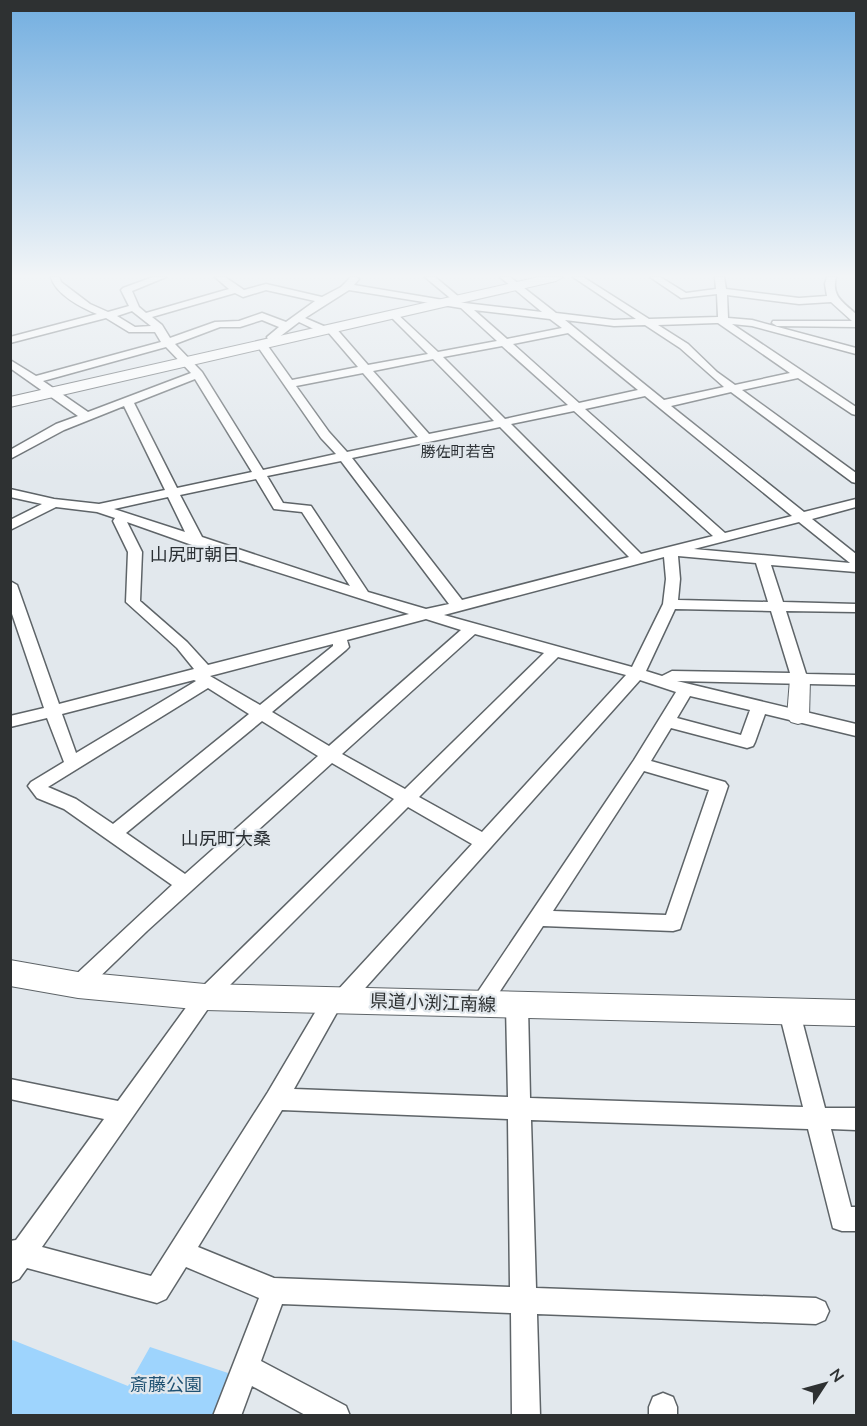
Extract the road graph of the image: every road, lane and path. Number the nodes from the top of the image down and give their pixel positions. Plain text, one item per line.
1 (168, 343) edge
2 (268, 343) edge
3 (505, 343) edge
4 (166, 344) edge
5 (266, 344) edge
6 (341, 344) edge
7 (424, 344) edge
8 (502, 344) edge
9 (586, 344) edge
10 (680, 344) edge
11 (754, 344) edge
12 (828, 344) edge
13 (856, 351) edge
14 (438, 357) junction
15 (186, 362) junction
16 (10, 363) edge
17 (366, 370) junction
18 (198, 374) junction
19 (800, 374) junction
20 (33, 380) junction
21 (288, 384) junction
22 (732, 388) junction
23 (646, 392) junction
24 (52, 393) junction
25 (10, 402) edge
26 (128, 402) junction
27 (662, 404) junction
28 (576, 407) junction
29 (854, 409) edge
30 (87, 417) junction
31 (503, 422) junction
32 (426, 438) junction
33 (10, 454) edge
34 (343, 455) junction
35 (261, 474) junction
36 (856, 478) edge
37 (172, 492) junction
38 (10, 493) edge
39 (856, 502) edge
40 (54, 503) junction
41 (99, 508) junction
42 (122, 516) junction
43 (802, 517) junction
44 (10, 526) edge
45 (722, 537) junction
46 (197, 542) junction
47 (671, 551) junction
48 (637, 558) junction
49 (763, 561) junction
50 (856, 561) edge
51 (856, 568) edge
52 (10, 585) edge
53 (363, 596) junction
54 (670, 604) junction
55 (458, 605) junction
56 (777, 606) junction
57 (856, 608) edge
58 (430, 614) junction
59 (472, 628) junction
60 (339, 638) junction
61 (555, 651) junction
62 (637, 673) junction
63 (203, 676) junction
64 (800, 679) junction
65 (856, 680) edge
66 (663, 682) junction
67 (686, 690) junction
68 (759, 708) junction
69 (54, 711) junction
70 (260, 712) junction
71 (798, 717) junction
72 (665, 721) junction
73 (10, 722) edge
74 (856, 730) edge
75 (329, 754) junction
76 (74, 763) junction
77 (640, 764) junction
78 (406, 798) junction
79 (113, 834) junction
80 (486, 843) junction
81 (185, 884) junction
82 (536, 918) junction
83 (10, 973) edge
84 (78, 985) junction
85 (205, 997) junction
86 (338, 1000) junction
87 (480, 1005) junction
88 (517, 1006) junction
89 (790, 1012) junction
90 (856, 1013) edge
91 (10, 1089) edge
92 (276, 1099) junction
93 (518, 1109) junction
94 (121, 1112) junction
95 (817, 1118) junction
96 (856, 1119) edge
97 (856, 1219) edge
98 (180, 1252) junction
99 (14, 1258) edge
100 (274, 1292) junction
101 (524, 1302) junction
102 (816, 1311) dead end
103 (247, 1368) junction
104 (227, 1416) edge
105 (336, 1416) edge
106 (526, 1416) edge

1 - 15 street
2 - 21 street
3 - 28 street
4 - 20 street
5 - 15 main road
6 - 17 street
7 - 14 street
8 - 14 street
9 - 23 street
10 - 22 street
11 - 19 street
12 - 13 street
14 - 17 street
14 - 31 street
15 - 18 street
15 - 24 main road
16 - 20 street
17 - 21 street
17 - 32 street
18 - 26 street
18 - 35 street
19 - 22 street
19 - 29 street
20 - 24 street
21 - 34 street
22 - 27 street
22 - 36 street
23 - 27 street
23 - 28 street
24 - 25 main road
24 - 30 street
26 - 30 street
26 - 37 street
27 - 43 street
28 - 31 street
28 - 45 street
30 - 33 street
31 - 32 street
31 - 48 street
32 - 34 street
34 - 35 street
34 - 55 street
35 - 37 street
35 - 53 street
37 - 41 street
37 - 46 street
38 - 40 street
39 - 43 street
40 - 41 street
40 - 44 street
41 - 42 street
42 - 46 street
42 - 63 street
43 - 45 street
43 - 50 street
45 - 47 street
46 - 53 street
47 - 48 street
47 - 49 street
47 - 54 street
48 - 55 street
49 - 51 street
49 - 56 street
52 - 69 street
53 - 58 street
54 - 56 street
54 - 62 street
55 - 58 street
56 - 57 street
56 - 64 street
58 - 59 street
58 - 60 street
59 - 61 street
59 - 75 street
60 - 63 street
60 - 70 street
61 - 62 street
61 - 78 street
62 - 66 street
62 - 80 street
63 - 69 street
63 - 70 street
63 - 76 street
64 - 65 street
64 - 66 street
64 - 71 street
66 - 67 street
67 - 68 street
67 - 72 street
68 - 71 street
68 - 72 street
69 - 73 street
69 - 76 street
70 - 75 street
70 - 79 street
71 - 74 street
72 - 77 street
75 - 78 street
75 - 81 street
76 - 79 street
77 - 82 street
77 - 82 street
78 - 80 street
78 - 85 street
79 - 81 street
80 - 86 street
81 - 84 street
82 - 87 street
83 - 84 main road, 県道小渕江南線
84 - 85 main road, 県道小渕江南線
85 - 86 main road, 県道小渕江南線
85 - 94 street
86 - 87 main road, 県道小渕江南線
86 - 92 street
87 - 88 main road, 県道小渕江南線
88 - 89 main road, 県道小渕江南線
88 - 93 street
89 - 90 main road, 県道小渕江南線
89 - 95 street
91 - 94 street
92 - 93 street
92 - 98 street
93 - 95 street
93 - 101 street
94 - 99 street
95 - 96 street
95 - 97 street
98 - 99 street
98 - 100 street
100 - 101 street
100 - 103 street
101 - 102 street
101 - 106 street
103 - 104 street
103 - 105 street

